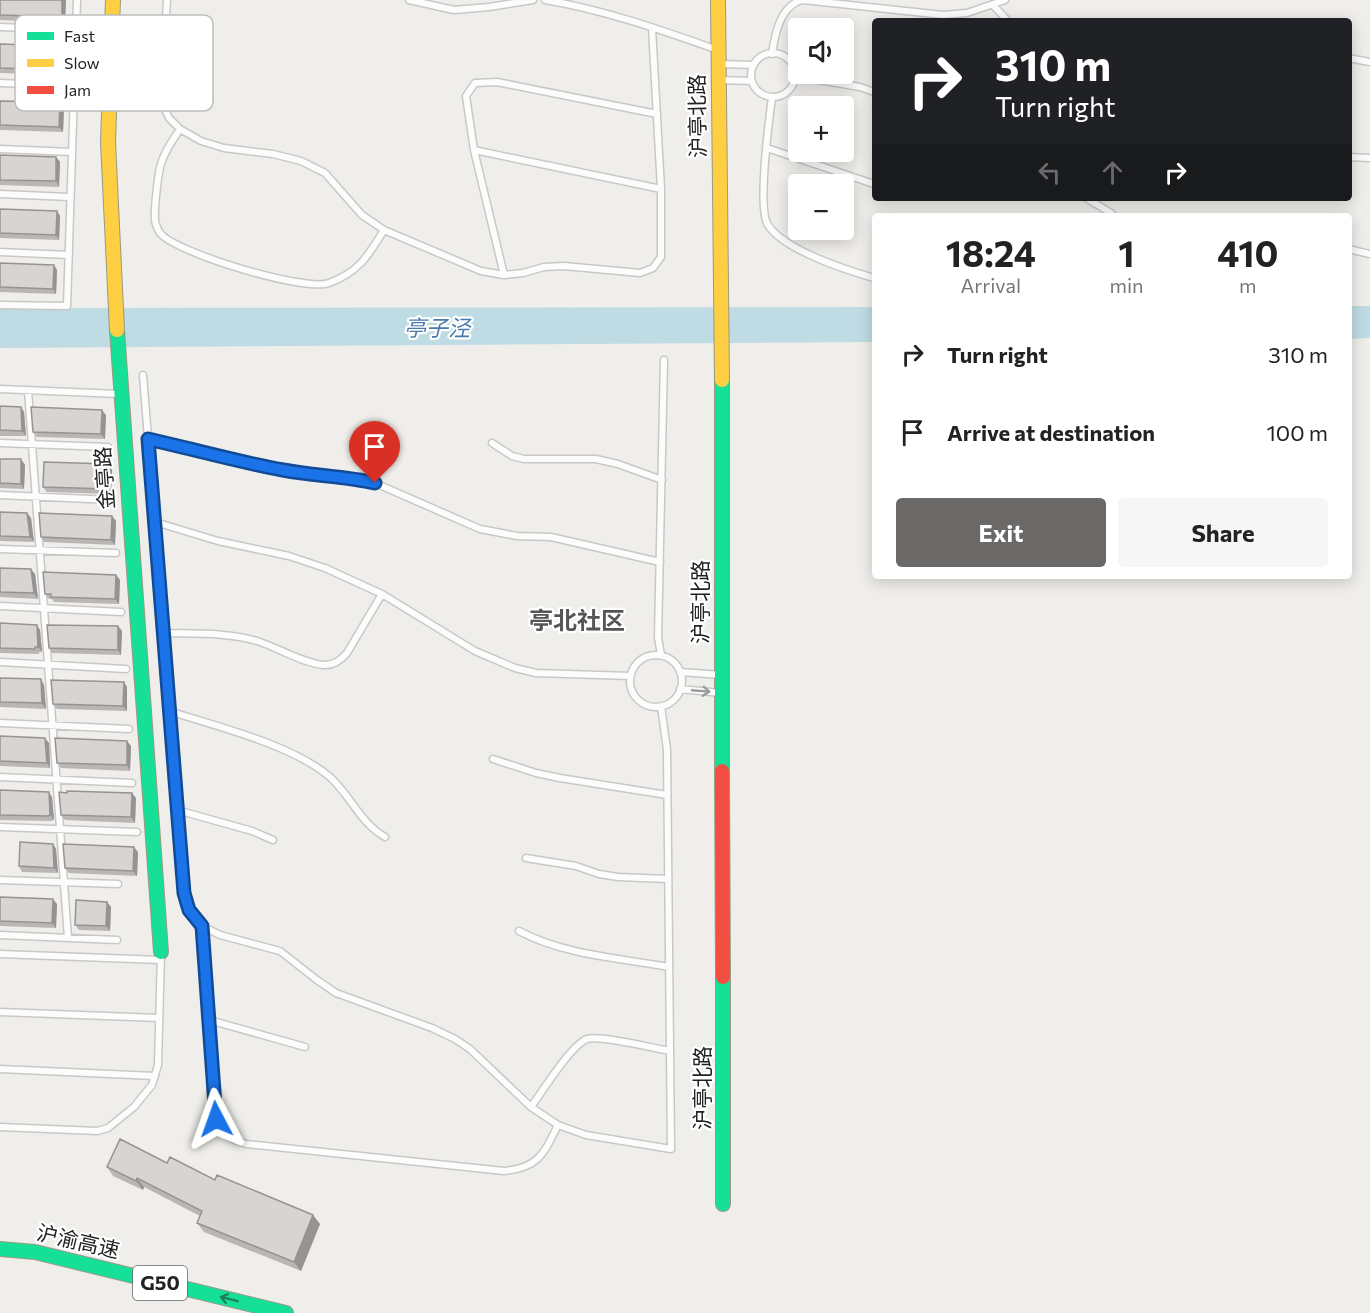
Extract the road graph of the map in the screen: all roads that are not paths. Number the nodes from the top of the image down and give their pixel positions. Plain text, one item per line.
1 (77, 0) edge
2 (113, 0) edge
3 (167, 0) edge
4 (409, 0) edge
5 (533, 0) edge
6 (545, 0) edge
7 (718, 0) edge
8 (802, 0) edge
9 (1005, 0) edge
10 (993, 5) junction
11 (76, 15) edge
12 (112, 15) edge
13 (166, 15) edge
14 (1005, 18) edge
15 (0, 27) edge
16 (15, 28) edge
17 (652, 28) junction
18 (772, 54) junction
19 (718, 57) junction
20 (1352, 59) edge
21 (788, 60) edge
22 (1370, 62) edge
23 (754, 65) junction
24 (719, 80) junction
25 (752, 81) junction
26 (0, 83) edge
27 (15, 84) edge
28 (793, 84) edge
29 (842, 84) edge
30 (872, 91) edge
31 (772, 97) junction
32 (73, 111) edge
33 (109, 111) edge
34 (166, 111) edge
35 (657, 114) junction
36 (180, 129) junction
37 (766, 148) junction
38 (0, 149) edge
39 (474, 150) junction
40 (72, 152) junction
41 (1352, 158) edge
42 (1370, 158) edge
43 (872, 183) edge
44 (661, 189) junction
45 (0, 194) edge
46 (70, 197) junction
47 (1091, 201) edge
48 (1111, 213) edge
49 (384, 230) junction
50 (1352, 250) edge
51 (0, 252) edge
52 (1370, 254) edge
53 (69, 255) junction
54 (504, 275) junction
55 (872, 277) edge
56 (0, 305) edge
57 (664, 360) dead end
58 (143, 375) dead end
59 (0, 389) edge
60 (28, 390) junction
61 (120, 394) junction
62 (148, 439) junction
63 (0, 443) edge
64 (492, 443) dead end
65 (32, 444) junction
66 (108, 447) dead end
67 (662, 480) junction
68 (0, 495) edge
69 (36, 496) junction
70 (112, 500) dead end
71 (155, 522) junction
72 (0, 549) edge
73 (40, 550) junction
74 (116, 553) dead end
75 (660, 562) junction
76 (382, 594) junction
77 (0, 606) edge
78 (44, 608) junction
79 (121, 612) dead end
80 (163, 633) junction
81 (661, 655) junction
82 (0, 662) edge
83 (48, 665) junction
84 (126, 669) dead end
85 (680, 672) junction
86 (722, 675) junction
87 (630, 676) junction
88 (680, 690) junction
89 (722, 693) junction
90 (661, 706) junction
91 (170, 711) junction
92 (0, 723) edge
93 (52, 725) junction
94 (129, 729) dead end
95 (493, 759) dead end
96 (0, 777) edge
97 (56, 780) junction
98 (132, 783) dead end
99 (667, 795) junction
100 (177, 810) junction
101 (0, 827) edge
102 (60, 829) junction
103 (137, 832) dead end
104 (385, 837) dead end
105 (273, 840) dead end
106 (526, 858) dead end
107 (668, 879) junction
108 (0, 880) edge
109 (64, 882) junction
110 (118, 884) dead end
111 (202, 926) junction
112 (519, 931) dead end
113 (0, 935) edge
114 (68, 938) junction
115 (117, 940) dead end
116 (0, 954) edge
117 (161, 956) junction
118 (669, 967) junction
119 (0, 1012) edge
120 (159, 1018) junction
121 (209, 1020) junction
122 (305, 1047) dead end
123 (670, 1051) junction
124 (0, 1069) edge
125 (155, 1076) junction
126 (531, 1107) junction
127 (558, 1125) junction
128 (0, 1126) edge
129 (723, 1204) dead end
130 (0, 1249) edge
131 (286, 1313) edge

1 - 11 lane
2 - 12 main road, 金亭路
3 - 13 lane
4 - 5 lane
6 - 17 lane
7 - 19 main road, 沪亭北路
8 - 10 lane
8 - 18 lane
9 - 10 lane
10 - 14 lane
15 - 16 lane
17 - 19 lane
17 - 35 lane
18 - 21 lane
18 - 23 lane
19 - 23 lane
19 - 24 main road, 沪亭北路
20 - 22 lane
23 - 25 lane
24 - 25 lane
24 - 86 main road, 沪亭北路
25 - 31 lane
26 - 27 lane
28 - 31 lane
29 - 30 lane
31 - 37 lane
32 - 40 lane
33 - 61 main road, 金亭路
34 - 36 lane
35 - 39 lane
35 - 44 lane
36 - 49 lane
36 - 49 lane
37 - 43 lane
37 - 55 lane
38 - 40 lane
39 - 44 lane
39 - 54 lane
40 - 46 lane
41 - 42 lane
44 - 54 lane
45 - 46 lane
46 - 53 lane
47 - 48 lane
49 - 54 lane
50 - 52 lane
51 - 53 lane
53 - 56 lane
57 - 67 lane
58 - 62 lane
59 - 60 lane
60 - 61 lane
60 - 65 lane
61 - 117 main road, 金亭路
62 - 71 lane
62 - 75 lane
63 - 65 lane
64 - 67 lane
65 - 66 lane
65 - 69 lane
67 - 75 lane
68 - 69 lane
69 - 70 lane
69 - 73 lane
71 - 76 lane
71 - 80 lane
72 - 73 lane
73 - 74 lane
73 - 78 lane
75 - 81 lane
76 - 80 lane
76 - 87 lane
77 - 78 lane
78 - 79 lane
78 - 83 lane
80 - 91 lane
81 - 85 lane
81 - 87 lane
82 - 83 lane
83 - 84 lane
83 - 93 lane
85 - 86 lane
85 - 88 lane
86 - 89 main road, 沪亭北路
87 - 90 lane
88 -> 89 lane
88 - 90 lane
89 - 129 main road, 沪亭北路
90 - 99 lane
91 - 100 lane
91 - 104 lane
92 - 93 lane
93 - 94 lane
93 - 97 lane
95 - 99 lane
96 - 97 lane
97 - 98 lane
97 - 102 lane
99 - 107 lane
100 - 105 lane
100 - 111 lane
101 - 102 lane
102 - 103 lane
102 - 109 lane
106 - 107 lane
107 - 118 lane
108 - 109 lane
109 - 110 lane
109 - 114 lane
111 - 121 lane
111 - 126 lane
112 - 118 lane
113 - 114 lane
114 - 115 lane
116 - 117 lane
117 - 120 lane
118 - 123 lane
119 - 120 lane
120 - 125 lane
121 - 122 lane
121 - 127 lane
123 - 126 lane
123 - 127 lane
124 - 125 lane
125 - 128 lane
126 - 127 lane
131 -> 130 main road, 沪渝高速 / G50

